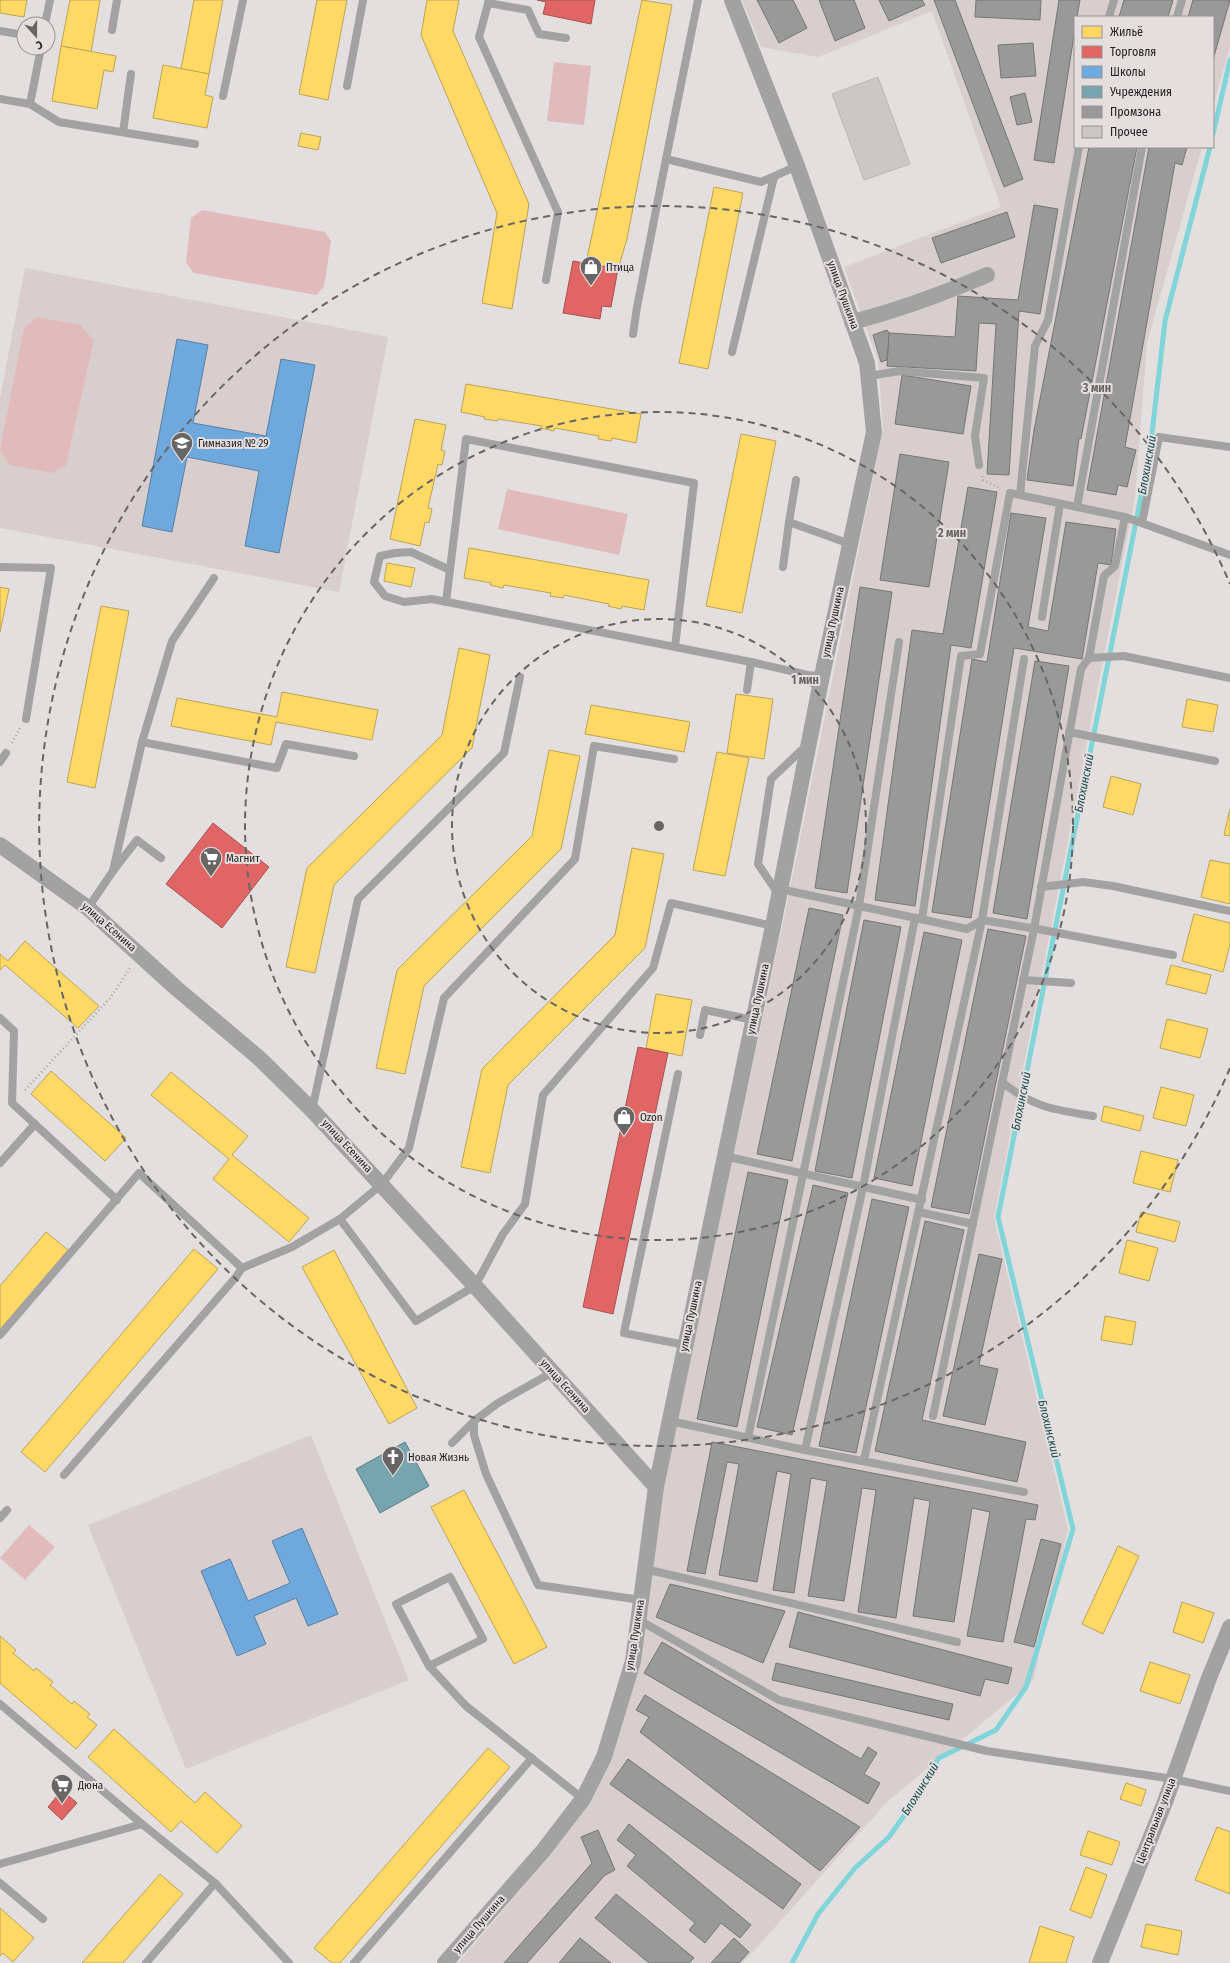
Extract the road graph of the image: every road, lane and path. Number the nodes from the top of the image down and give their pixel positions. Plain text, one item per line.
1 (50, 0) edge
2 (117, 0) edge
3 (243, 0) edge
4 (363, 0) edge
5 (698, 0) edge
6 (732, 0) edge
7 (1114, 0) edge
8 (1182, 0) edge
9 (488, 1) edge
10 (47, 16) edge
11 (1109, 16) edge
12 (1177, 16) edge
13 (112, 30) dead end
14 (0, 31) edge
15 (16, 34) edge
16 (566, 38) dead end
17 (39, 56) edge
18 (131, 74) dead end
19 (348, 86) dead end
20 (223, 96) dead end
21 (0, 99) edge
22 (30, 104) junction
23 (123, 132) junction
24 (195, 144) dead end
25 (1079, 148) edge
26 (1142, 148) edge
27 (666, 159) junction
28 (797, 166) junction
29 (774, 177) junction
30 (986, 275) dead end
31 (546, 280) dead end
32 (852, 322) junction
33 (633, 334) dead end
34 (732, 352) dead end
35 (869, 376) junction
36 (1230, 447) edge
37 (979, 465) joint
38 (796, 480) dead end
39 (1010, 493) junction
40 (1020, 495) junction
41 (1060, 504) junction
42 (1077, 507) junction
43 (1127, 518) junction
44 (789, 522) junction
45 (1142, 522) junction
46 (850, 544) junction
47 (1230, 555) edge
48 (0, 567) edge
49 (783, 567) dead end
50 (450, 570) junction
51 (214, 578) dead end
52 (446, 602) junction
53 (1042, 617) dead end
54 (899, 642) dead end
55 (675, 647) junction
56 (1024, 658) dead end
57 (1089, 658) junction
58 (751, 662) junction
59 (822, 676) junction
60 (520, 677) dead end
61 (1230, 678) edge
62 (747, 690) dead end
63 (26, 719) joint
64 (1069, 732) junction
65 (142, 742) junction
66 (808, 744) junction
67 (6, 753) joint
68 (354, 756) dead end
69 (674, 759) dead end
70 (1215, 761) dead end
71 (0, 762) edge
72 (0, 846) edge
73 (161, 858) dead end
74 (113, 871) junction
75 (1041, 887) junction
76 (780, 893) junction
77 (859, 906) junction
78 (88, 908) junction
79 (1230, 911) edge
80 (919, 918) junction
81 (982, 920) junction
82 (773, 926) junction
83 (1034, 929) junction
84 (140, 955) junction
85 (1173, 956) dead end
86 (1023, 980) junction
87 (1071, 983) dead end
88 (0, 1018) edge
89 (753, 1020) junction
90 (700, 1035) dead end
91 (678, 1074) dead end
92 (1002, 1082) junction
93 (12, 1103) junction
94 (312, 1110) junction
95 (1093, 1116) dead end
96 (35, 1124) junction
97 (724, 1156) junction
98 (0, 1163) edge
99 (803, 1174) junction
100 (382, 1184) junction
101 (863, 1187) junction
102 (117, 1200) junction
103 (922, 1200) junction
104 (919, 1212) junction
105 (340, 1219) junction
106 (973, 1224) junction
107 (242, 1268) junction
108 (476, 1286) junction
109 (0, 1335) edge
110 (686, 1345) junction
111 (553, 1372) junction
112 (933, 1416) dead end
113 (474, 1421) junction
114 (670, 1421) junction
115 (748, 1438) junction
116 (452, 1443) dead end
117 (805, 1450) junction
118 (864, 1460) junction
119 (64, 1475) dead end
120 (656, 1487) junction
121 (1024, 1492) dead end
122 (7, 1510) dead end
123 (0, 1518) edge
124 (645, 1570) junction
125 (641, 1600) junction
126 (638, 1620) junction
127 (1230, 1627) edge
128 (957, 1642) dead end
129 (430, 1666) junction
130 (0, 1704) edge
131 (532, 1758) junction
132 (1172, 1779) junction
133 (1230, 1791) edge
134 (583, 1799) junction
135 (142, 1824) junction
136 (0, 1864) edge
137 (0, 1882) edge
138 (215, 1883) junction
139 (43, 1919) dead end
140 (146, 1963) edge
141 (289, 1963) edge
142 (354, 1963) edge
143 (446, 1963) edge
144 (1100, 1963) edge

1 - 10 lane
2 - 13 lane
3 - 20 lane
4 - 19 lane
5 - 27 lane
6 - 28 street, улица Пушкина
7 - 11 lane
8 - 12 lane
9 - 16 lane
9 - 31 lane
14 - 15 lane
17 - 22 lane
18 - 23 lane
21 - 22 lane
22 - 23 lane
23 - 24 lane
25 - 40 lane
26 - 42 lane
27 - 29 lane
27 - 33 lane
28 - 29 lane
28 - 32 street, улица Пушкина
29 - 34 lane
30 - 32 street
32 - 35 street, улица Пушкина
35 - 37 lane
35 - 46 street, улица Пушкина
36 - 45 lane
37 - 39 path
38 - 44 lane
39 - 40 lane
39 - 80 lane
40 - 41 lane
41 - 42 lane
41 - 53 lane
42 - 43 lane
43 - 45 lane
43 - 57 lane
44 - 46 lane
44 - 49 lane
45 - 47 lane
46 - 59 street, улица Пушкина
48 - 63 lane
50 - 52 lane
50 - 52 lane
50 - 55 lane
51 - 65 lane
52 - 55 lane
54 - 77 lane
55 - 58 lane
56 - 81 lane
57 - 61 lane
57 - 64 lane
58 - 59 lane
58 - 62 lane
59 - 66 street, улица Пушкина
60 - 94 lane
63 - 67 path
64 - 70 lane
64 - 75 lane
65 - 68 lane
65 - 74 lane
66 - 76 street, улица Пушкина
66 - 76 lane
67 - 71 lane
69 - 100 lane
72 - 78 street, улица Есенина
73 - 74 lane
74 - 78 lane
75 - 79 lane
75 - 83 lane
76 - 77 lane
76 - 82 street, улица Пушкина
77 - 80 lane
77 - 99 lane
78 - 84 street, улица Есенина
80 - 81 lane
80 - 101 lane
81 - 83 lane
81 - 103 lane
82 - 89 street, улица Пушкина
82 - 108 lane
83 - 85 lane
83 - 86 lane
84 - 93 path
84 - 94 street, улица Есенина
86 - 87 lane
86 - 92 lane
88 - 93 lane
89 - 90 lane
89 - 97 street, улица Пушкина
91 - 110 lane
92 - 95 lane
92 - 106 lane
93 - 96 lane
94 - 100 street, улица Есенина
96 - 98 lane
96 - 102 lane
97 - 99 lane
97 - 110 street, улица Пушкина
99 - 101 lane
99 - 115 lane
100 - 105 lane
100 - 108 street, улица Есенина
101 - 103 lane
101 - 117 lane
102 - 107 lane
102 - 109 lane
103 - 104 lane
104 - 106 lane
104 - 118 lane
105 - 107 lane
105 - 108 lane
106 - 112 lane
107 - 119 lane
108 - 111 street, улица Есенина
110 - 114 street, улица Пушкина
111 - 113 lane
111 - 120 street, улица Есенина
113 - 116 lane
113 - 125 lane
114 - 115 lane
114 - 120 street, улица Пушкина
115 - 117 lane
117 - 118 lane
118 - 121 lane
120 - 124 street, улица Пушкина
122 - 123 lane
124 - 125 street, улица Пушкина
124 - 128 lane
125 - 126 street, улица Пушкина
126 - 132 lane
126 - 134 street, улица Пушкина
127 - 132 street, Центральная улица
129 - 129 lane
129 - 131 lane
130 - 135 lane
131 - 134 lane
131 - 142 lane
132 - 133 lane
132 - 144 street, Центральная улица
134 - 143 street, улица Пушкина
135 - 136 lane
135 - 138 lane
137 - 139 lane
138 - 140 lane
138 - 141 lane

